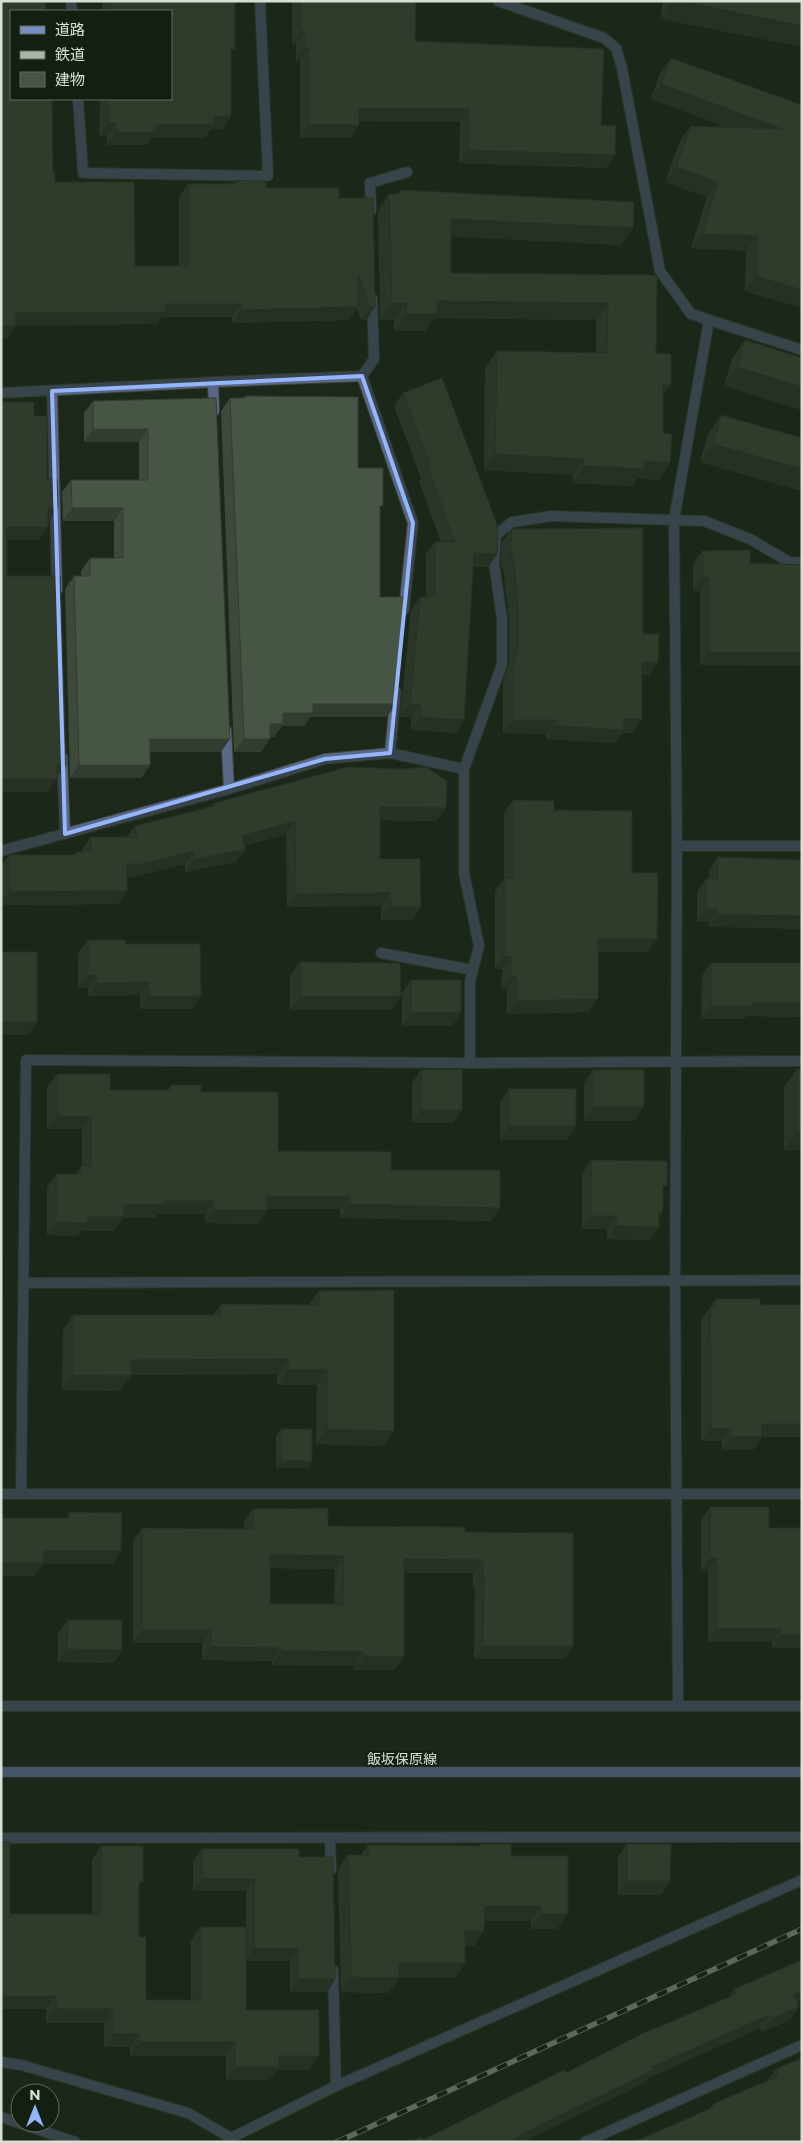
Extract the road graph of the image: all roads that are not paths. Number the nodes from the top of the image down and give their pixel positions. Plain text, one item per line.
1 (260, 1) edge
2 (498, 1) edge
3 (78, 100) edge
4 (407, 172) dead end
5 (371, 222) edge
6 (372, 291) edge
7 (709, 320) junction
8 (802, 350) edge
9 (362, 376) junction
10 (213, 382) junction
11 (52, 391) junction
12 (1, 394) edge
13 (215, 422) edge
14 (674, 520) junction
15 (802, 563) edge
16 (58, 598) edge
17 (404, 619) edge
18 (397, 686) edge
19 (226, 719) edge
20 (62, 745) edge
21 (390, 753) junction
22 (464, 769) junction
23 (229, 789) junction
24 (64, 834) junction
25 (677, 846) junction
26 (802, 846) edge
27 (1, 851) edge
28 (382, 953) dead end
29 (473, 970) junction
30 (676, 1061) junction
31 (802, 1061) edge
32 (470, 1063) junction
33 (675, 1280) junction
34 (802, 1280) edge
35 (24, 1282) junction
36 (1, 1494) edge
37 (21, 1494) junction
38 (678, 1494) junction
39 (802, 1494) edge
40 (1, 1706) edge
41 (678, 1706) junction
42 (802, 1706) edge
43 (1, 1772) edge
44 (802, 1772) edge
45 (802, 1837) edge
46 (1, 1838) edge
47 (330, 1838) junction
48 (331, 1878) edge
49 (802, 1880) edge
50 (333, 1957) edge
51 (802, 2045) edge
52 (1, 2062) edge
53 (336, 2086) junction
54 (1, 2117) edge
55 (75, 2142) edge
56 (585, 2142) edge

1 - 3 street
2 - 7 street
4 - 5 street
6 - 9 street
7 - 8 street
7 - 14 street
9 - 10 street
9 - 17 street
10 - 11 street
10 - 13 street
11 - 12 street
11 - 16 street
14 - 15 street
14 - 22 street
14 - 25 street
18 - 21 street
19 - 23 street
20 - 24 street
21 - 22 street
21 - 23 street
22 - 29 street
23 - 24 street
24 - 27 street
25 - 26 street
25 - 30 street
28 - 29 street
29 - 32 street
30 - 31 street
30 - 32 street
30 - 33 street
32 - 35 street
33 - 34 street
33 - 35 street
33 - 38 street
35 - 37 street
36 - 37 street
37 - 38 street
38 - 39 street
38 - 41 street
40 - 41 street
41 - 42 street
43 - 44 main road, 飯坂保原線
45 - 47 street
46 - 47 street
47 - 48 street
49 - 53 street
50 - 53 street
51 - 56 street
52 - 53 street
54 - 55 street

